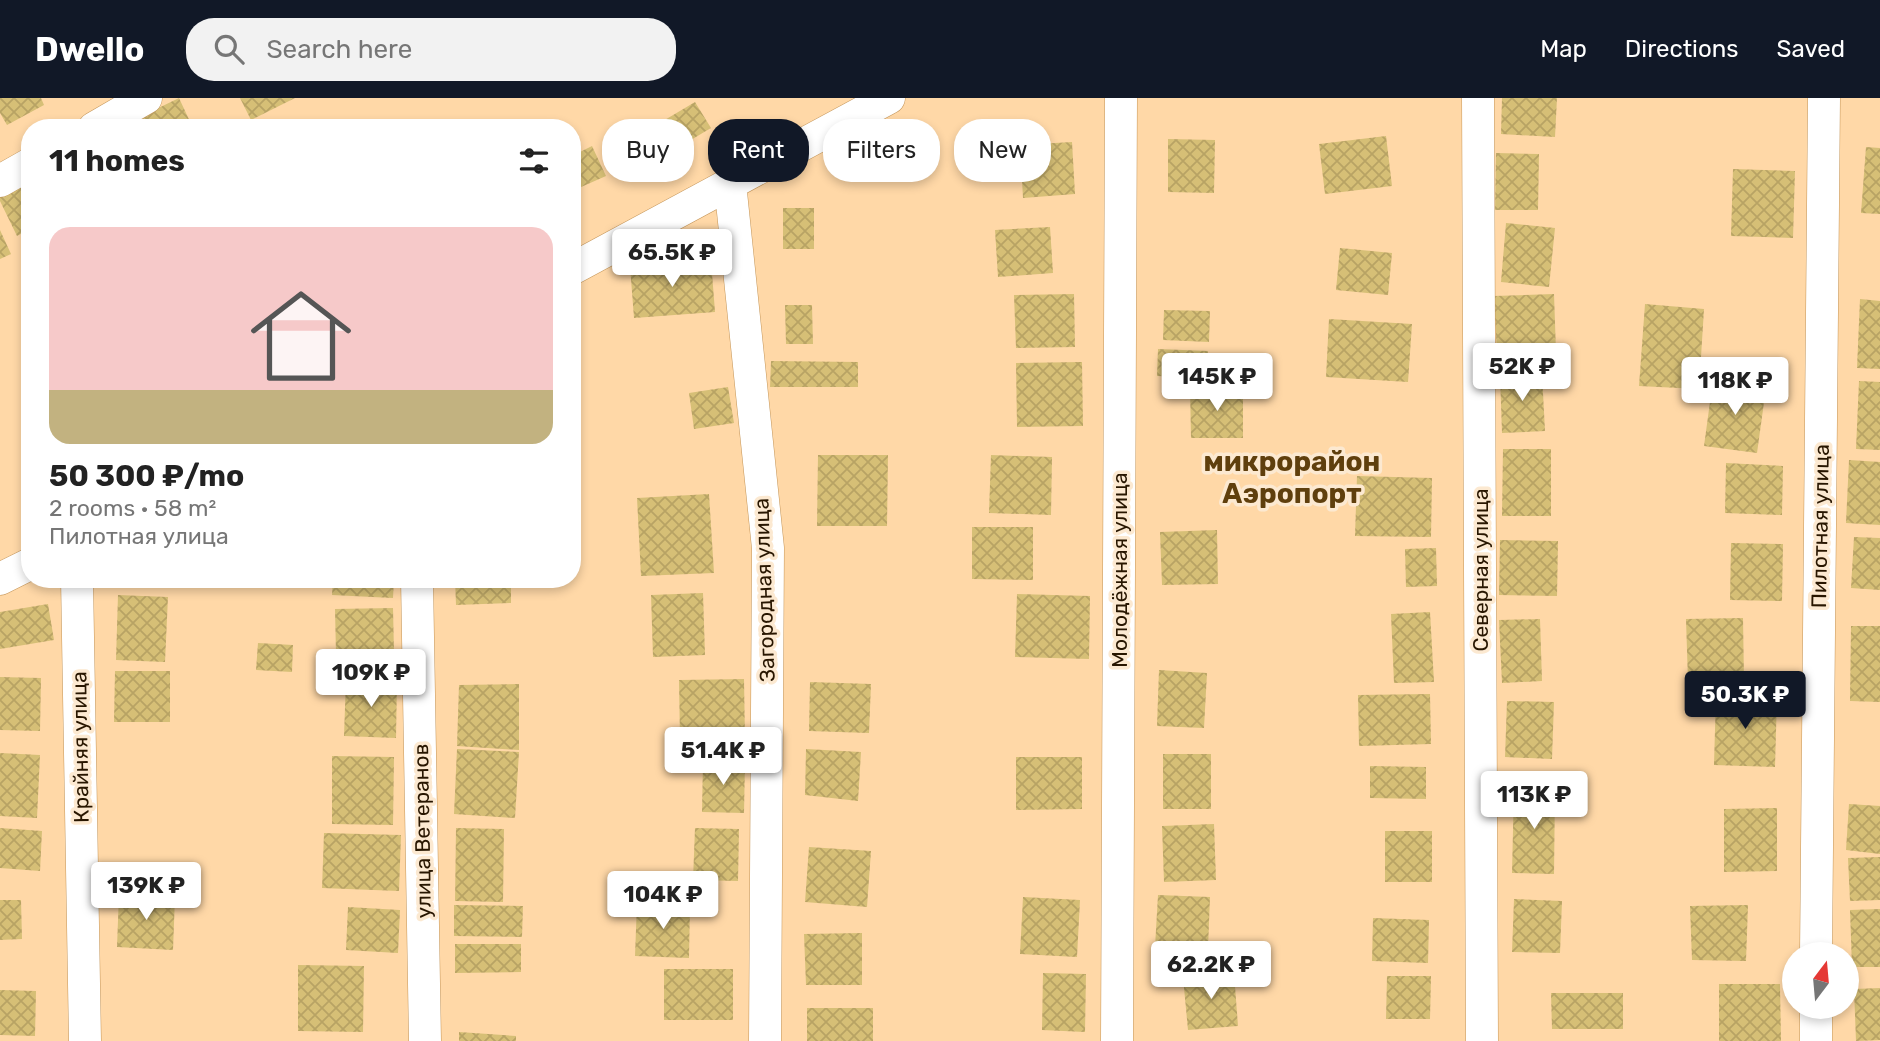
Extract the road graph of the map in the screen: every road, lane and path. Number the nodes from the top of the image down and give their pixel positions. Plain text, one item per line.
1 (146, 98) edge
2 (889, 98) edge
3 (1121, 98) edge
4 (1478, 98) edge
5 (1824, 98) edge
6 (110, 119) edge
7 (21, 169) edge
8 (0, 181) edge
9 (730, 183) junction
10 (581, 264) edge
11 (21, 568) edge
12 (0, 579) edge
13 (77, 588) edge
14 (417, 588) edge
15 (1816, 942) edge
16 (1816, 1019) edge
17 (85, 1041) edge
18 (425, 1041) edge
19 (765, 1041) edge
20 (1117, 1041) edge
21 (1482, 1041) edge
22 (1816, 1041) edge

1 - 6 street
2 - 9 street
3 - 20 street, Молодёжная улица
4 - 21 street, Северная улица
5 - 15 street, Пилотная улица
7 - 8 street
9 - 10 street
9 - 19 street, Загородная улица
11 - 12 street
13 - 17 street, Крайняя улица
14 - 18 street, улица Ветеранов
16 - 22 street

